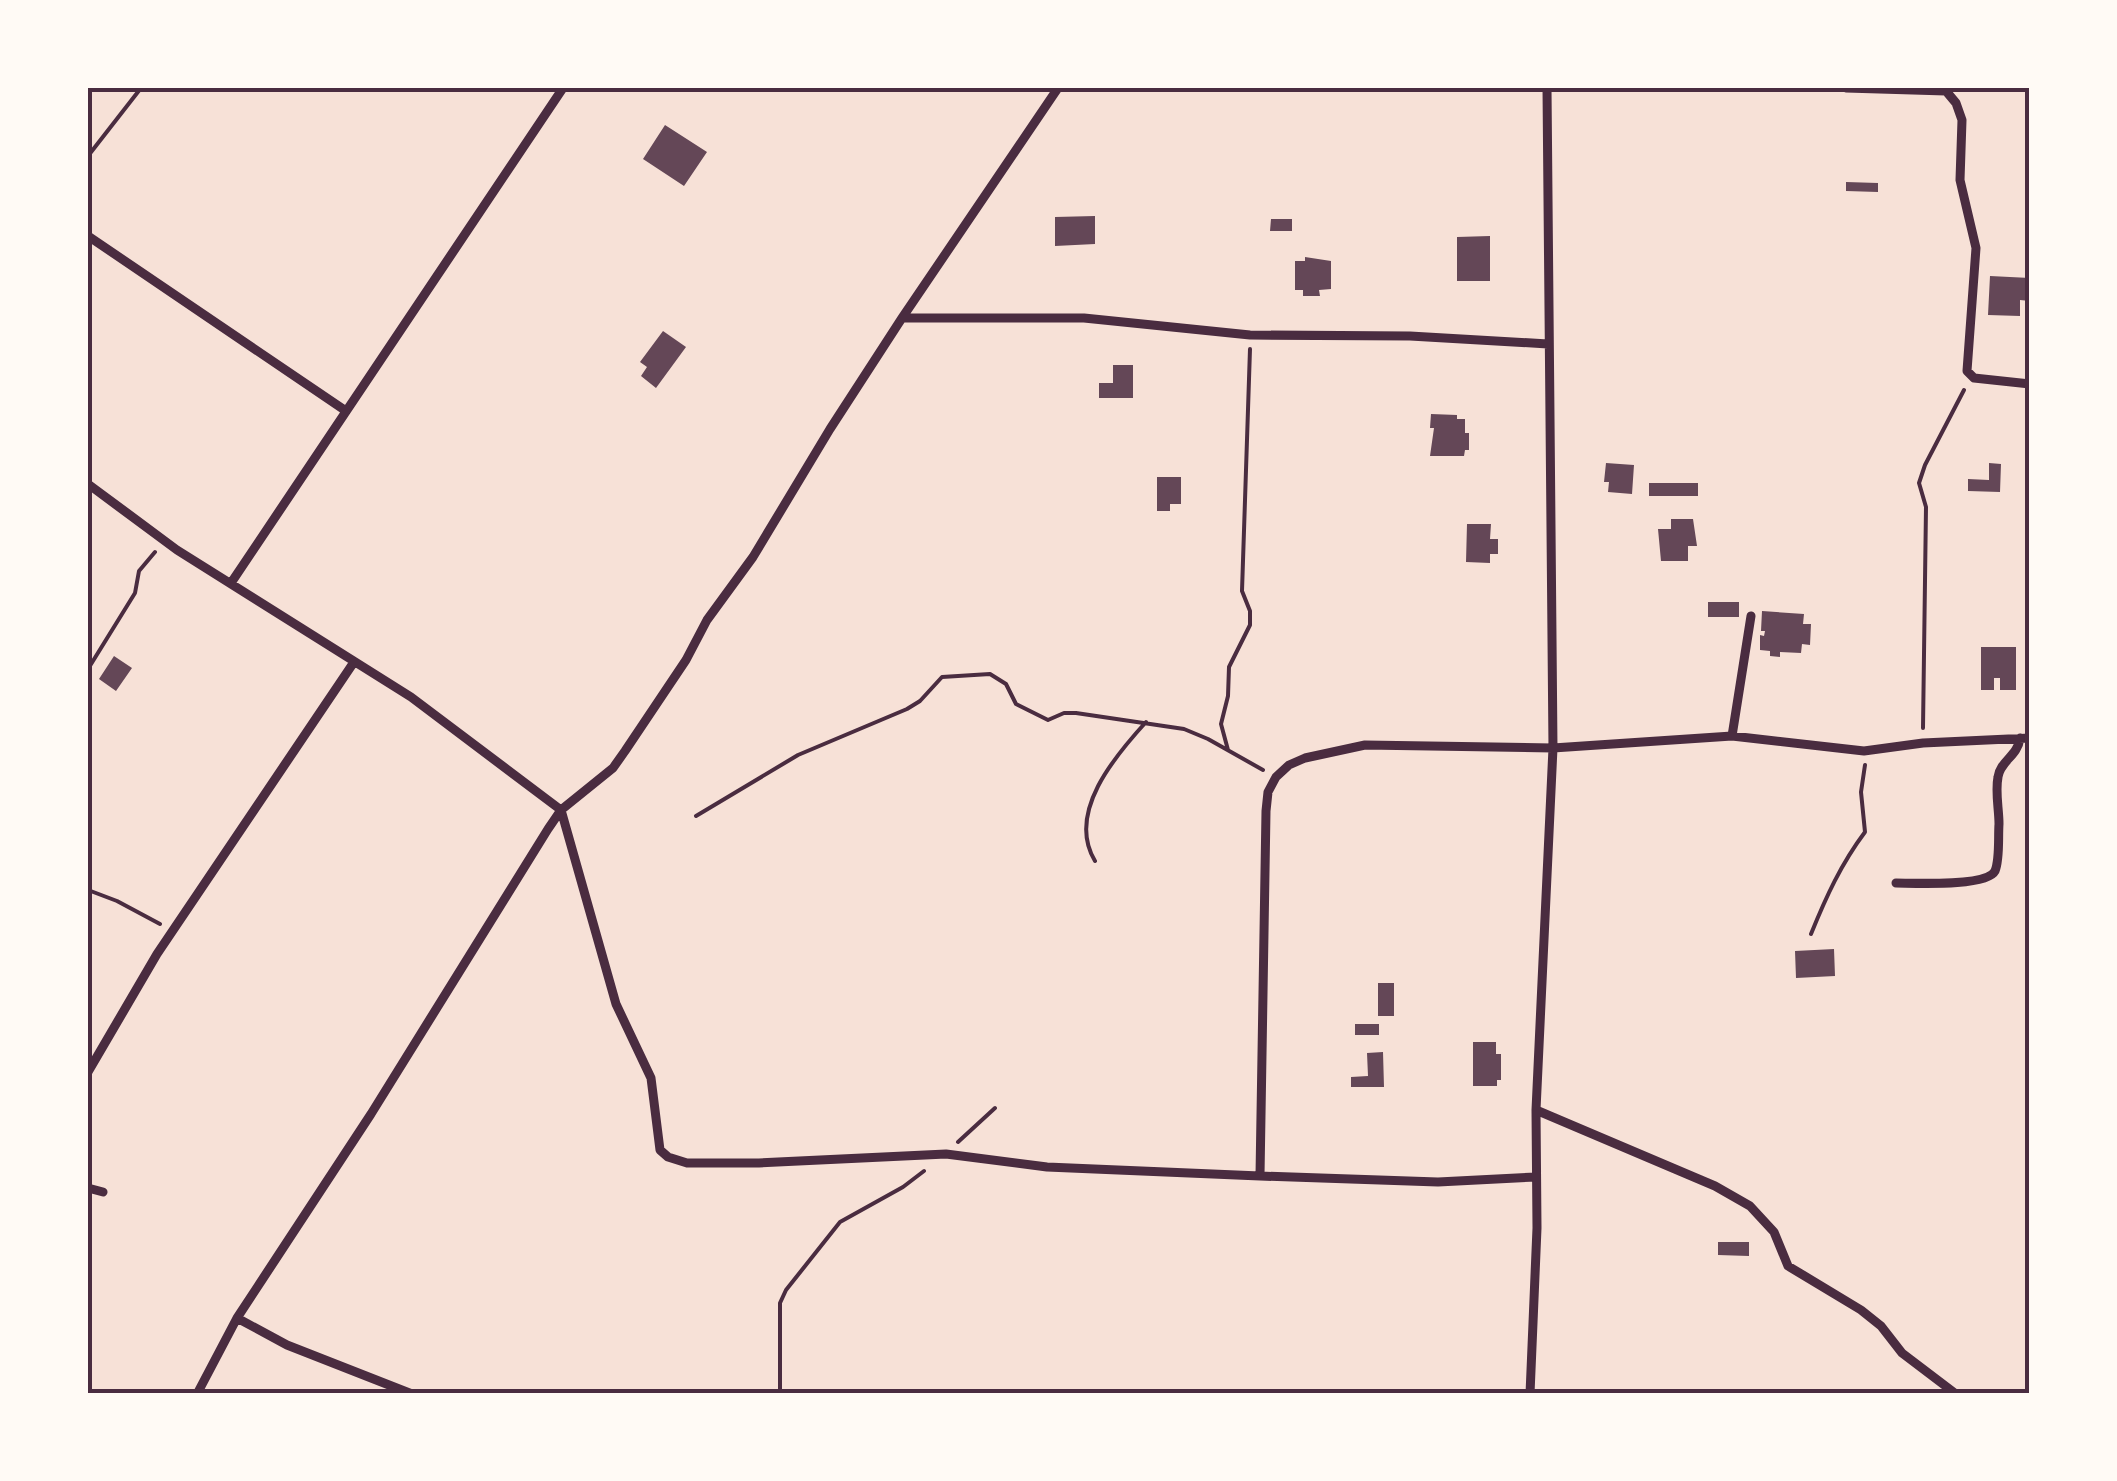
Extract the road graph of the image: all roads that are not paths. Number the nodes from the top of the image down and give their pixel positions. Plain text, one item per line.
1 (563, 88) edge
2 (1058, 88) edge
3 (1547, 88) edge
4 (1846, 88) edge
5 (1948, 89) edge
6 (88, 236) edge
7 (902, 318) junction
8 (1548, 344) junction
9 (2030, 384) edge
10 (346, 411) junction
11 (88, 484) edge
12 (231, 583) junction
13 (1751, 616) dead end
14 (354, 662) junction
15 (1732, 736) junction
16 (2025, 738) edge
17 (1552, 748) junction
18 (561, 810) junction
19 (1896, 883) dead end
20 (88, 1072) edge
21 (1536, 1110) junction
22 (1260, 1176) junction
23 (1536, 1177) junction
24 (88, 1188) edge
25 (103, 1192) dead end
26 (237, 1318) junction
27 (197, 1394) edge
28 (412, 1394) edge
29 (1530, 1394) edge
30 (1956, 1394) edge

1 - 10 street
2 - 7 street
3 - 8 street
4 - 5 street
5 - 9 street
6 - 10 street
7 - 8 street
7 - 18 street
8 - 17 street
10 - 12 street
11 - 12 street
12 - 14 street
13 - 15 street
14 - 18 street
14 - 20 street
15 - 16 street
15 - 17 street
16 - 19 street
17 - 21 street
17 - 22 street
18 - 22 street
18 - 26 street
21 - 23 street
21 - 30 street
22 - 23 street
23 - 29 street
24 - 25 street
26 - 27 street
26 - 28 street

